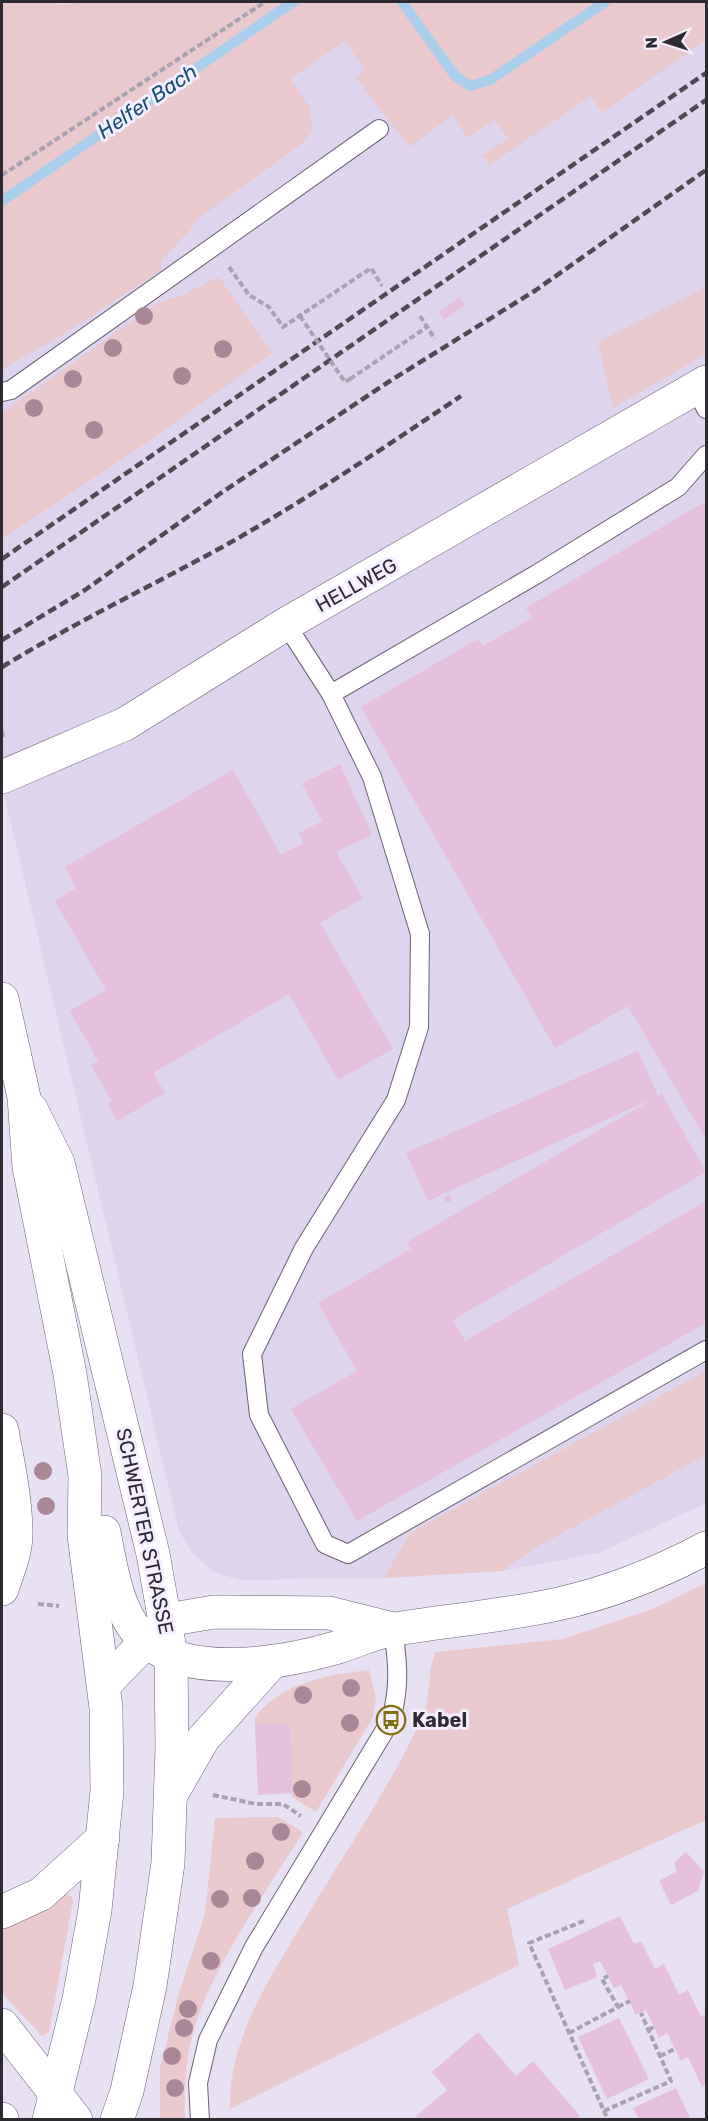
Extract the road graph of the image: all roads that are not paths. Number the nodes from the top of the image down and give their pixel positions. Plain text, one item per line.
1 (379, 129) dead end
2 (2, 392) edge
3 (703, 393) edge
4 (706, 455) edge
5 (286, 624) junction
6 (331, 694) junction
7 (2, 777) edge
8 (2, 999) edge
9 (24, 1097) junction
10 (706, 1350) edge
11 (2, 1430) edge
12 (85, 1476) junction
13 (706, 1548) edge
14 (2, 1589) edge
15 (393, 1629) junction
16 (161, 1639) junction
17 (273, 1661) junction
18 (104, 1685) junction
19 (171, 1795) junction
20 (103, 1838) junction
21 (2, 1912) edge
22 (2, 2025) edge
23 (60, 2112) edge
24 (117, 2120) edge
25 (200, 2120) edge

1 - 2 lane
3 - 5 street, HELLWEG
4 - 6 lane
5 - 6 lane
5 - 7 street, HELLWEG
6 - 10 lane
8 - 9 street, SCHWERTER STRASSE
9 - 12 street, SCHWERTER STRASSE
9 - 16 street, SCHWERTER STRASSE
11 - 14 street
12 - 16 street
12 - 18 street, SCHWERTER STRASSE
13 - 15 street
15 - 16 street
15 - 17 street
15 - 25 lane
16 - 17 street
16 - 18 street
16 - 19 street, SCHWERTER STRASSE
17 - 19 street
18 - 20 street, SCHWERTER STRASSE
19 - 24 street, SCHWERTER STRASSE
20 - 21 street
20 - 23 street, SCHWERTER STRASSE
22 - 23 street

